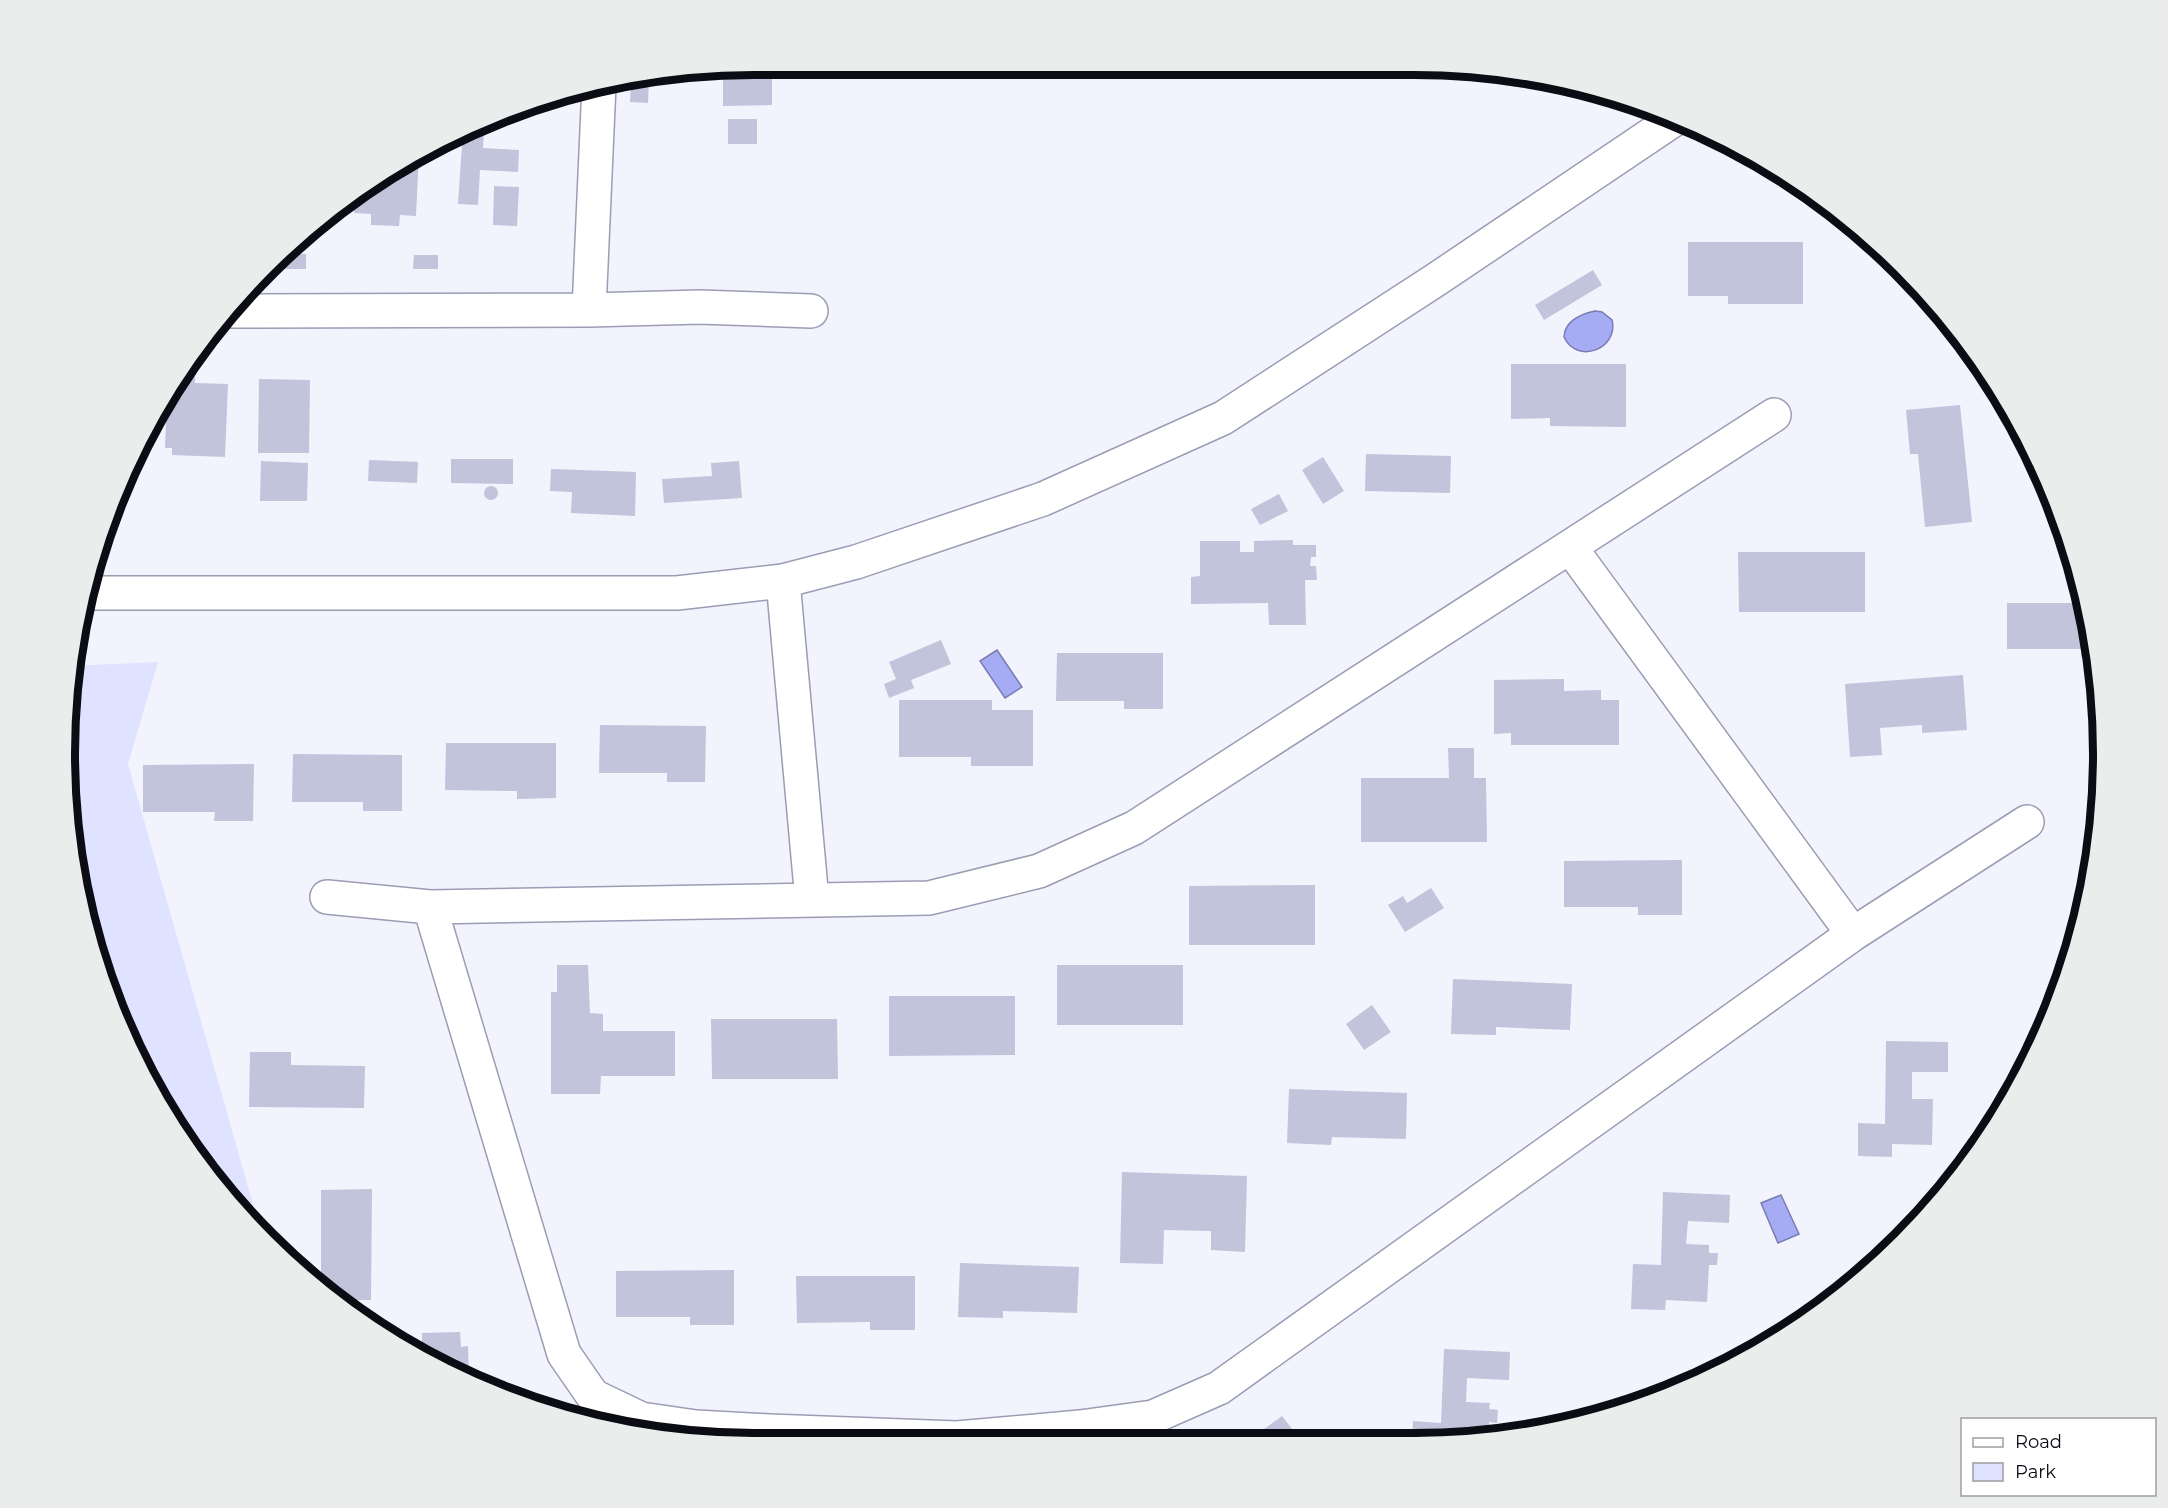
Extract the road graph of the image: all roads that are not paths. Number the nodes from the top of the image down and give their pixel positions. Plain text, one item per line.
1 (599, 93) edge
2 (1667, 124) edge
3 (589, 310) junction
4 (240, 311) edge
5 (811, 311) dead end
6 (1774, 415) dead end
7 (1570, 548) junction
8 (783, 581) junction
9 (95, 592) edge
10 (2027, 822) dead end
11 (327, 897) dead end
12 (812, 900) junction
13 (430, 907) junction
14 (1853, 934) junction
15 (823, 1433) edge
16 (1013, 1433) edge

1 - 3 street
2 - 8 street
3 - 4 street
3 - 5 street
6 - 7 street
7 - 12 street
7 - 14 street
8 - 9 street
8 - 12 street
10 - 14 street
11 - 13 street
12 - 13 street
13 - 15 street
14 - 16 street

